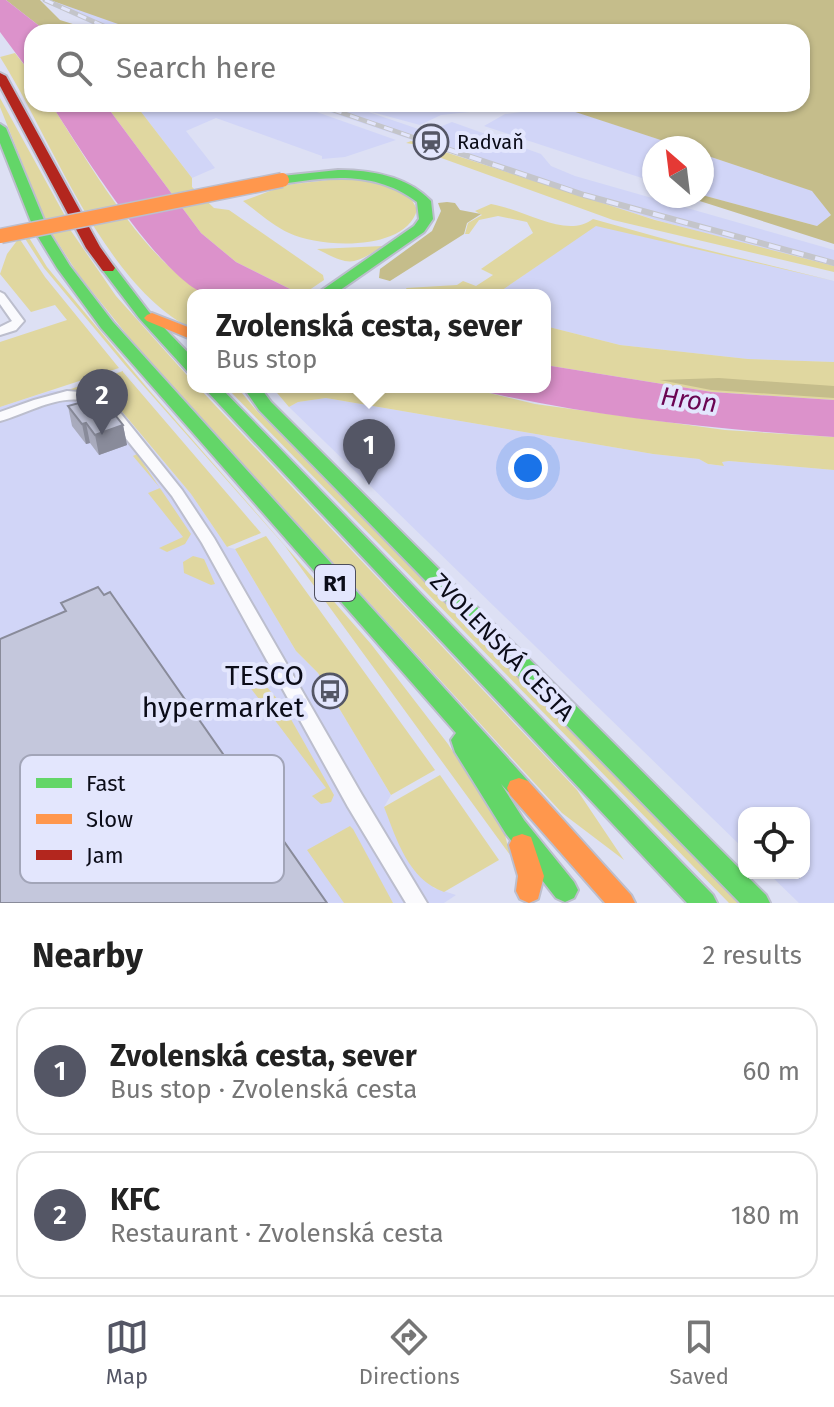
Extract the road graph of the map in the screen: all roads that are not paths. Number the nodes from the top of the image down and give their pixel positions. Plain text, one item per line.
1 (0, 76) edge
2 (0, 128) edge
3 (0, 182) edge
4 (25, 195) junction
5 (0, 236) edge
6 (332, 289) edge
7 (0, 296) edge
8 (144, 315) junction
9 (6, 329) edge
10 (187, 333) edge
11 (187, 362) edge
12 (217, 393) edge
13 (255, 393) edge
14 (0, 417) edge
15 (462, 725) junction
16 (515, 827) junction
17 (529, 891) junction
18 (572, 897) edge
19 (417, 903) edge
20 (510, 903) edge
21 (622, 903) edge
22 (704, 903) edge
23 (757, 903) edge

1 - 8 main road
2 - 4 main road, R1
3 - 4 main road
4 - 15 main road, R1
5 - 6 main road, bridge
7 - 9 street
8 - 10 main road
8 - 11 main road
12 - 22 main road, R1
13 - 23 main road, ZVOLENSKÁ CESTA
14 - 19 street
15 - 16 main road
15 - 21 main road, R1
16 - 17 main road
16 - 18 main road
17 - 18 main road
17 - 20 main road

